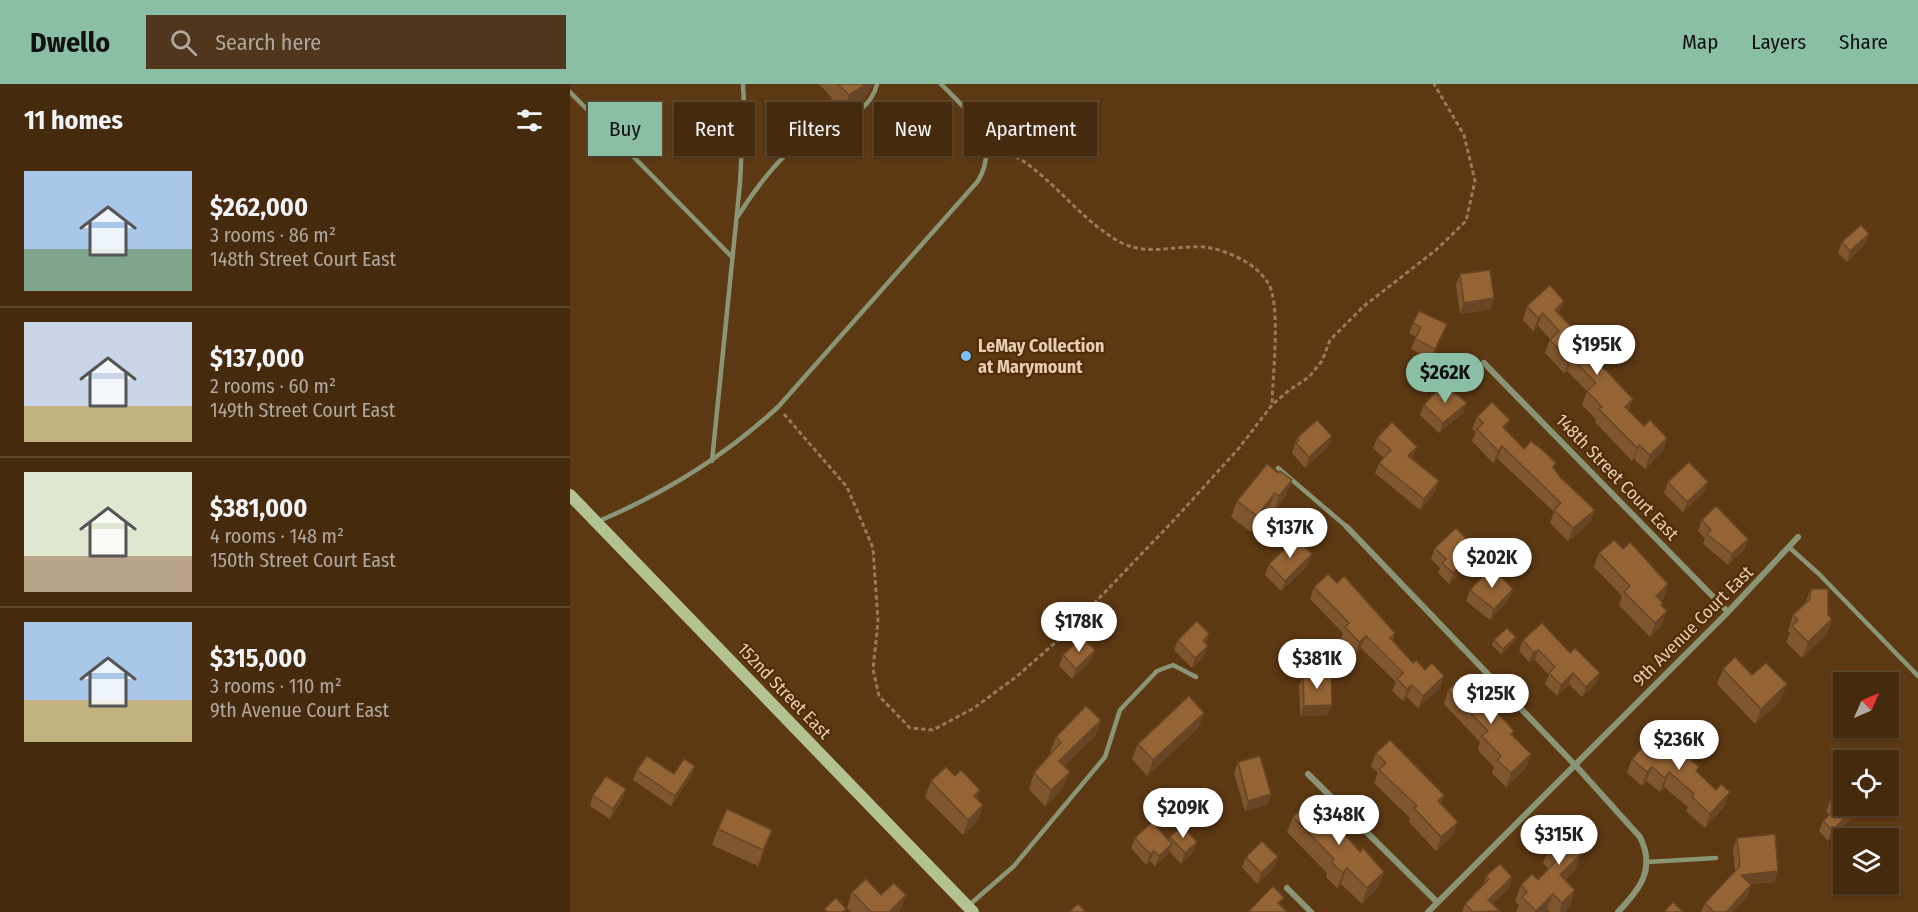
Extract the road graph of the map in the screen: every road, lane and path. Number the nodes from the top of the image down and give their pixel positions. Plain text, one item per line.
1 (742, 84) edge
2 (877, 84) edge
3 (941, 84) edge
4 (1434, 84) edge
5 (570, 92) edge
6 (964, 109) edge
7 (988, 156) edge
8 (1017, 156) edge
9 (736, 219) junction
10 (732, 257) junction
11 (1484, 363) dead end
12 (1272, 405) junction
13 (778, 407) junction
14 (712, 461) junction
15 (1278, 468) dead end
16 (570, 495) edge
17 (596, 522) junction
18 (1347, 527) joint
19 (1798, 537) dead end
20 (1790, 548) junction
21 (1728, 612) junction
22 (1918, 676) edge
23 (1196, 677) dead end
24 (1576, 766) junction
25 (1308, 774) dead end
26 (1716, 858) dead end
27 (1647, 862) junction
28 (1287, 888) dead end
29 (1437, 902) junction
30 (970, 909) edge
31 (1311, 912) edge
32 (1428, 912) edge
33 (1618, 912) edge

1 - 9 lane
2 - 9 lane
3 - 6 lane
4 - 12 path
5 - 10 lane
7 - 13 lane
8 - 12 path
9 - 10 lane
10 - 14 lane
11 - 21 street, 148th Street Court East
12 - 13 path
13 - 14 lane
14 - 17 lane
15 - 18 lane
16 - 17 main road, 152nd Street East
17 - 30 main road, 152nd Street East
18 - 24 street
19 - 20 street, 9th Avenue Court East
20 - 21 street, 9th Avenue Court East
20 - 22 lane
21 - 24 street, 9th Avenue Court East
23 - 30 lane
24 - 27 street
24 - 29 street, 9th Avenue Court East
25 - 29 street
26 - 27 lane
27 - 33 street
28 - 31 street
29 - 32 street, 9th Avenue Court East

